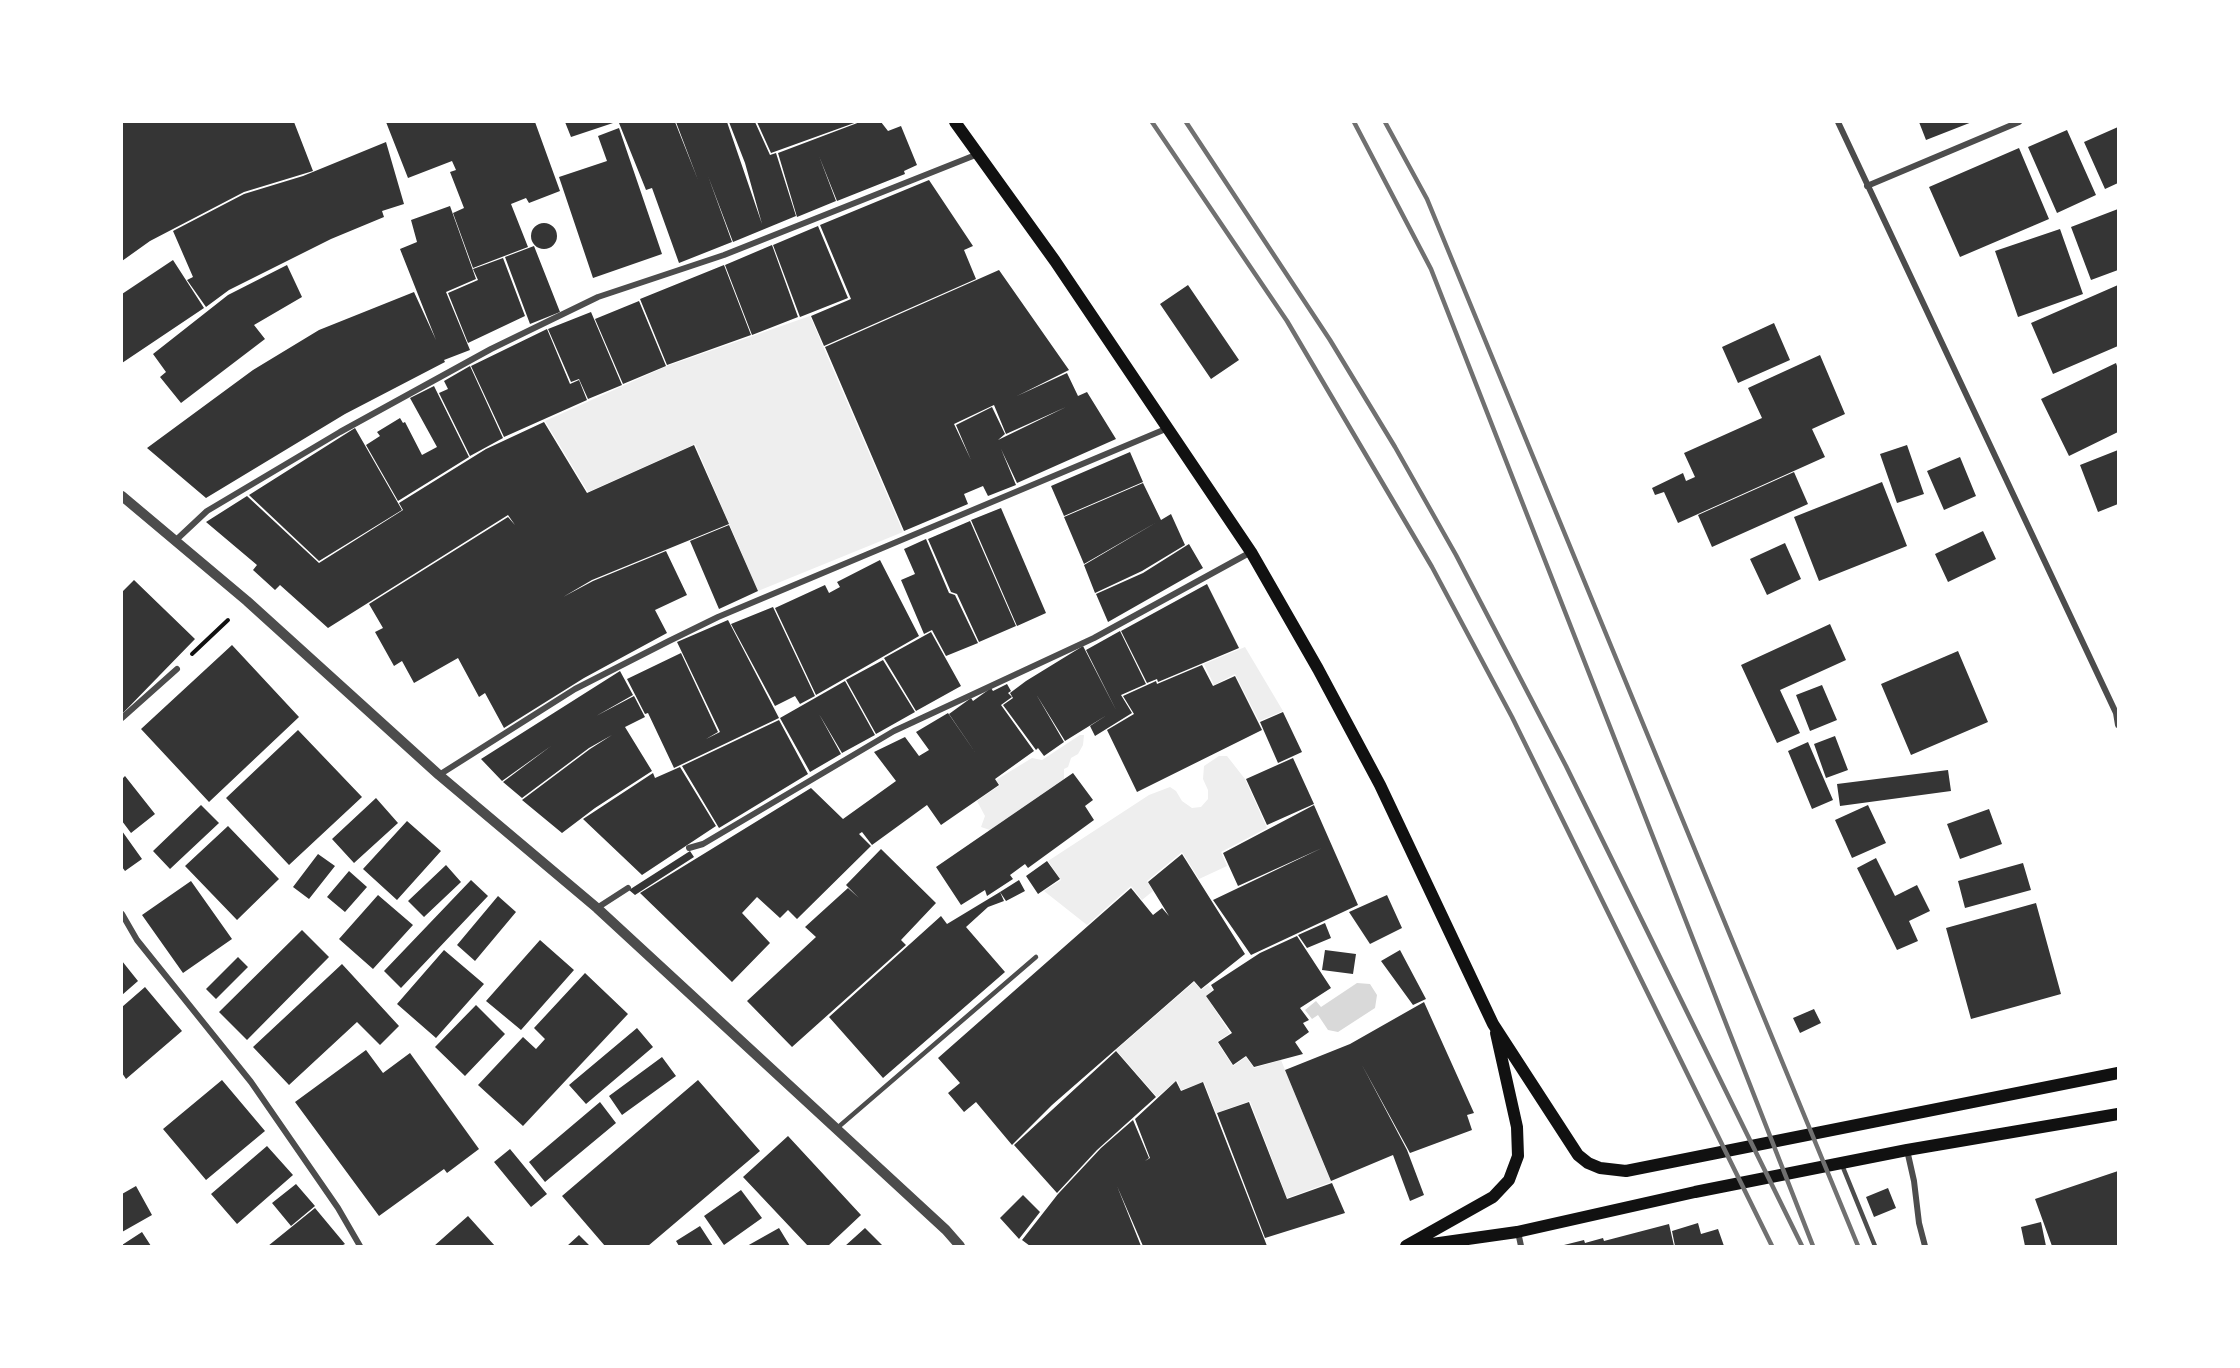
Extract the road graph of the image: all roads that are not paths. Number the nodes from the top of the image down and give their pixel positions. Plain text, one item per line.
1 (956, 122) edge
2 (1838, 122) edge
3 (2019, 122) edge
4 (979, 154) junction
5 (1867, 186) junction
6 (1168, 428) junction
7 (122, 496) edge
8 (174, 541) junction
9 (1251, 552) junction
10 (177, 669) road end
11 (2117, 713) edge
12 (122, 718) edge
13 (2118, 724) edge
14 (439, 775) junction
15 (689, 848) dead end
16 (628, 888) dead end
17 (597, 908) junction
18 (122, 914) edge
19 (1036, 957) dead end
20 (1493, 1024) junction
21 (2118, 1073) edge
22 (2118, 1114) edge
23 (836, 1129) junction
24 (1907, 1150) junction
25 (1841, 1162) junction
26 (1518, 1232) junction
27 (360, 1246) edge
28 (960, 1246) edge
29 (1406, 1246) edge
30 (1418, 1246) edge
31 (1521, 1246) edge
32 (1875, 1246) edge
33 (1925, 1246) edge

1 - 4 main road
2 - 5 street
3 - 5 street
4 - 6 main road
4 - 8 street
5 - 11 street
6 - 9 main road
6 - 14 street
7 - 8 street
8 - 14 street
9 - 15 street
9 - 20 main road
10 - 12 street
11 - 13 street
14 - 17 street
16 - 17 street
17 - 23 street
18 - 27 street
19 - 23 lane
20 - 21 main road
20 - 29 main road
22 - 24 main road
23 - 28 street
24 - 25 main road
24 - 33 street
25 - 26 main road
25 - 32 lane
26 - 30 main road
26 - 31 street

